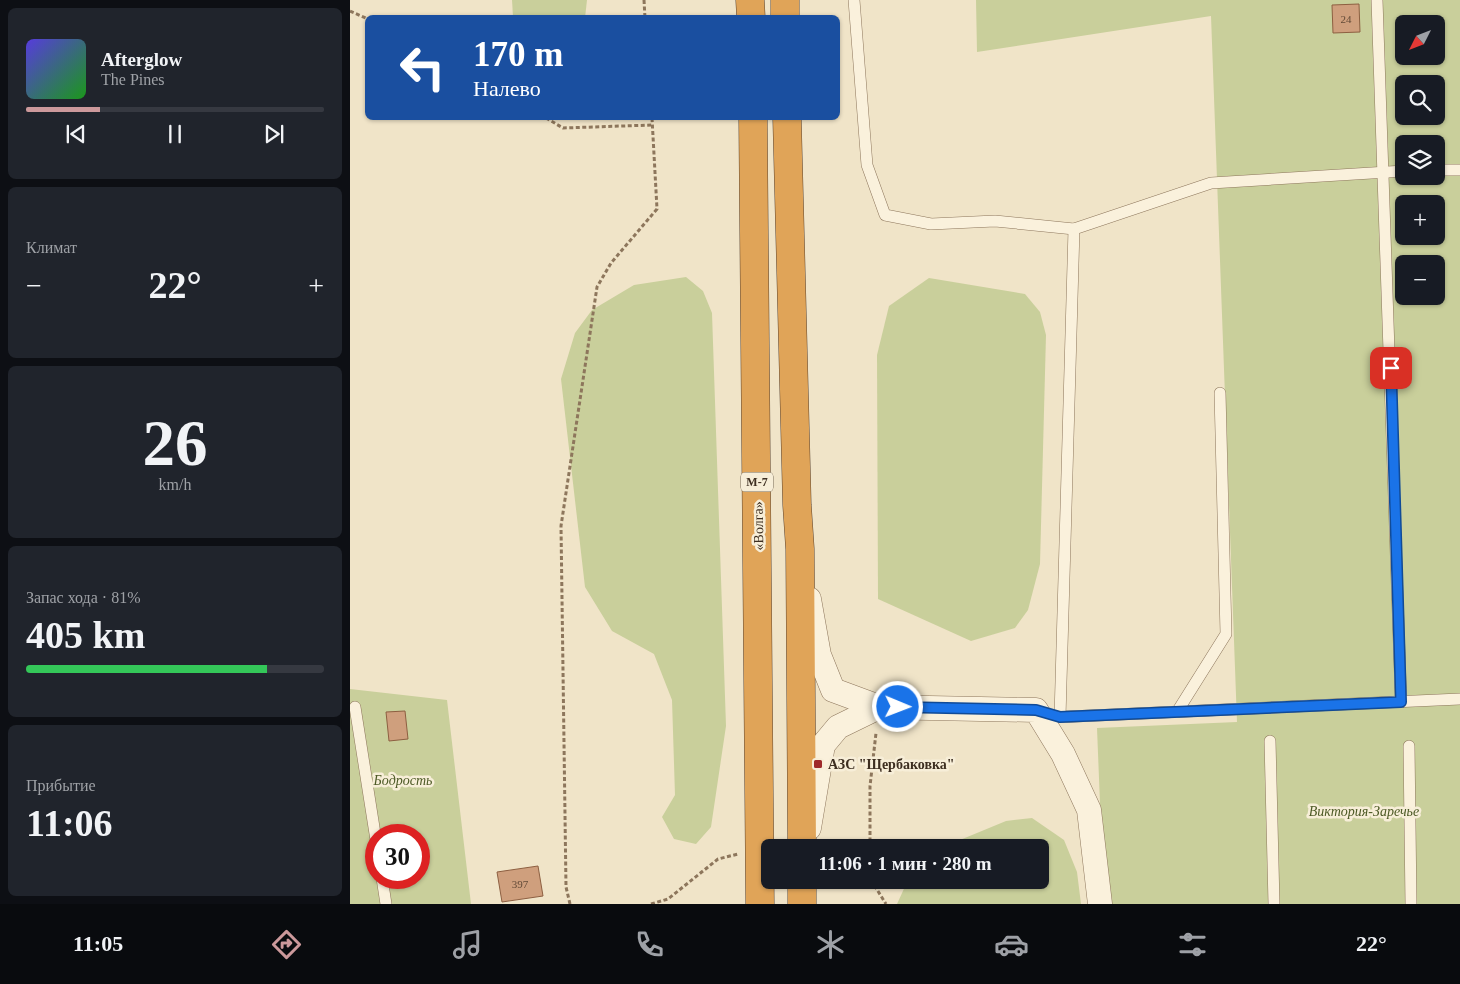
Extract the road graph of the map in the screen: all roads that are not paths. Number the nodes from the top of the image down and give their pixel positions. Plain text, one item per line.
1 (750, 0) edge
2 (785, 0) edge
3 (854, 0) edge
4 (1378, 0) edge
5 (751, 15) edge
6 (785, 15) edge
7 (753, 120) edge
8 (787, 120) edge
9 (1445, 170) edge
10 (1460, 170) edge
11 (1395, 171) edge
12 (1385, 172) junction
13 (1074, 229) junction
14 (1220, 393) dead end
15 (800, 549) junction
16 (1460, 700) edge
17 (1401, 702) junction
18 (879, 706) junction
19 (355, 707) dead end
20 (1036, 710) junction
21 (1177, 712) junction
22 (1060, 717) junction
23 (1270, 741) dead end
24 (1409, 746) dead end
25 (373, 824) edge
26 (804, 839) edge
27 (806, 839) edge
28 (384, 889) edge
29 (802, 889) edge
30 (386, 904) edge
31 (760, 904) edge
32 (802, 904) edge
33 (1100, 904) edge
34 (1274, 904) edge
35 (1411, 904) edge

1 - 5 highway
2 - 6 highway
3 - 13 lane
4 - 12 lane
7 - 31 highway, «Волга» / М-7
8 - 15 highway
9 - 10 lane
11 - 12 lane
12 - 13 lane
12 - 17 lane
13 - 22 lane
14 - 21 lane
15 - 18 street
15 - 26 highway
16 - 17 lane
17 - 21 lane
18 - 20 street
18 - 27 street
19 - 25 lane
20 - 22 lane
20 - 33 street
21 - 22 lane
23 - 34 lane
24 - 35 lane
28 - 30 lane
29 - 32 highway

